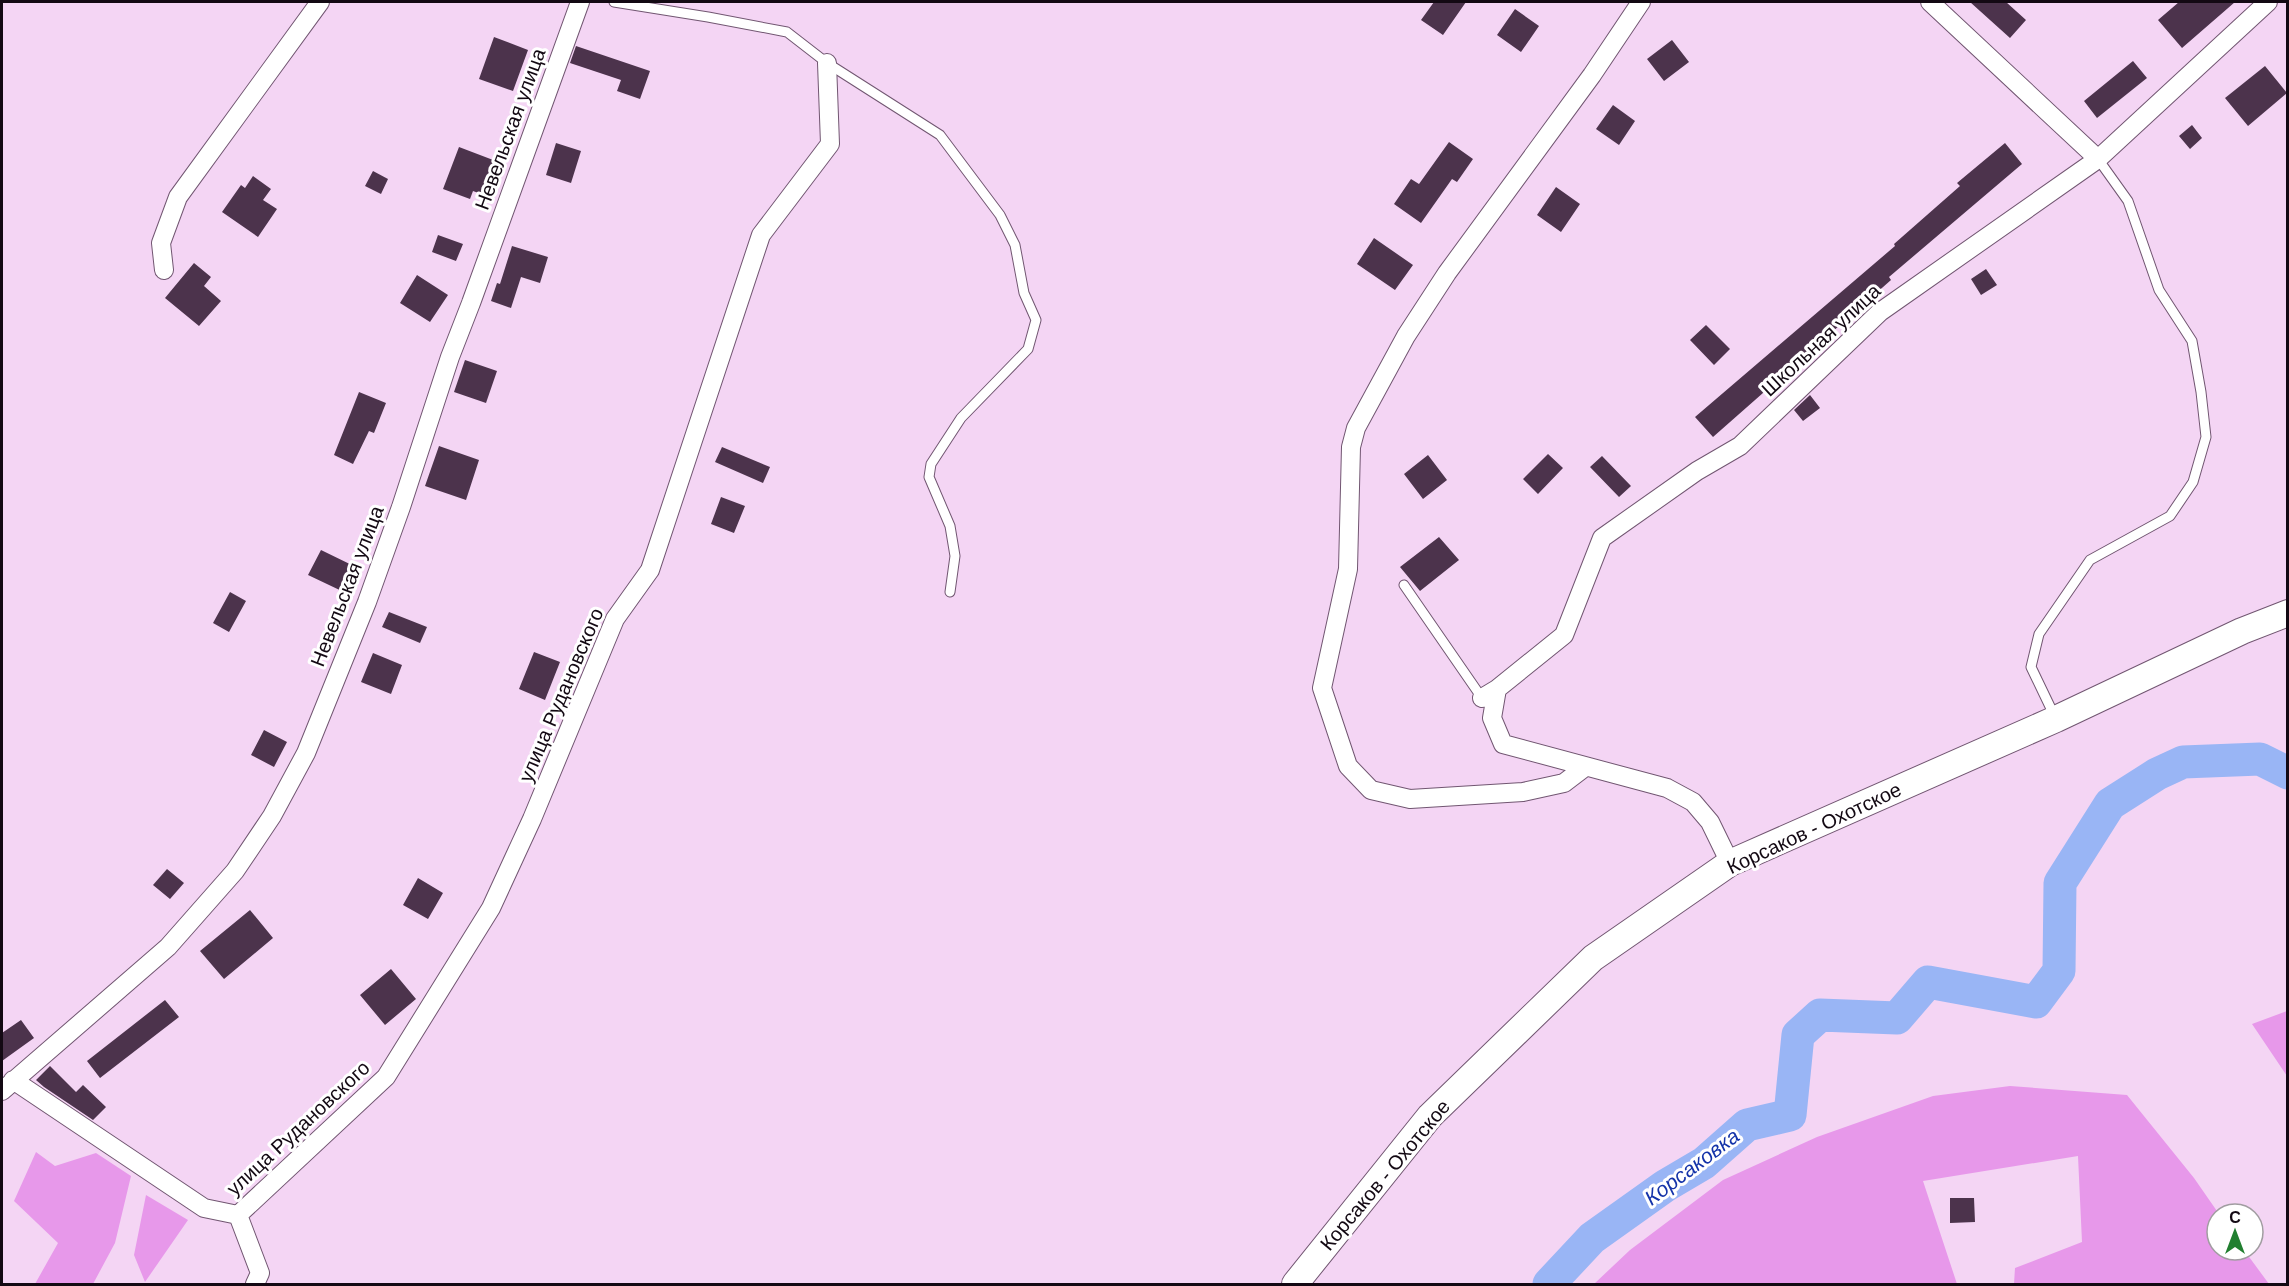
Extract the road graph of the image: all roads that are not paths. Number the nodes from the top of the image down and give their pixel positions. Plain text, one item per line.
1 (320, 2) edge
2 (580, 2) edge
3 (614, 2) edge
4 (1641, 2) edge
5 (1930, 2) edge
6 (2268, 2) edge
7 (828, 63) junction
8 (2098, 159) junction
9 (164, 270) dead end
10 (1404, 585) dead end
11 (950, 592) dead end
12 (2288, 613) edge
13 (1490, 693) junction
14 (2056, 719) junction
15 (1585, 767) junction
16 (1730, 864) junction
17 (7, 1085) edge
18 (238, 1215) junction
19 (255, 1284) edge
20 (1294, 1284) edge

1 - 9 street
2 - 17 street, Невельская улица
3 - 7 lane
4 - 15 street
5 - 8 street
6 - 8 street, Школьная улица
7 - 11 lane
7 - 18 street, улица Рудановского
8 - 13 street, Школьная улица
8 - 14 lane
10 - 13 lane
12 - 14 street, Корсаков - Охотское
13 - 15 street
14 - 16 street, Корсаков - Охотское
15 - 16 street
16 - 20 street, Корсаков - Охотское
17 - 18 street
18 - 19 street, улица Рудановского

